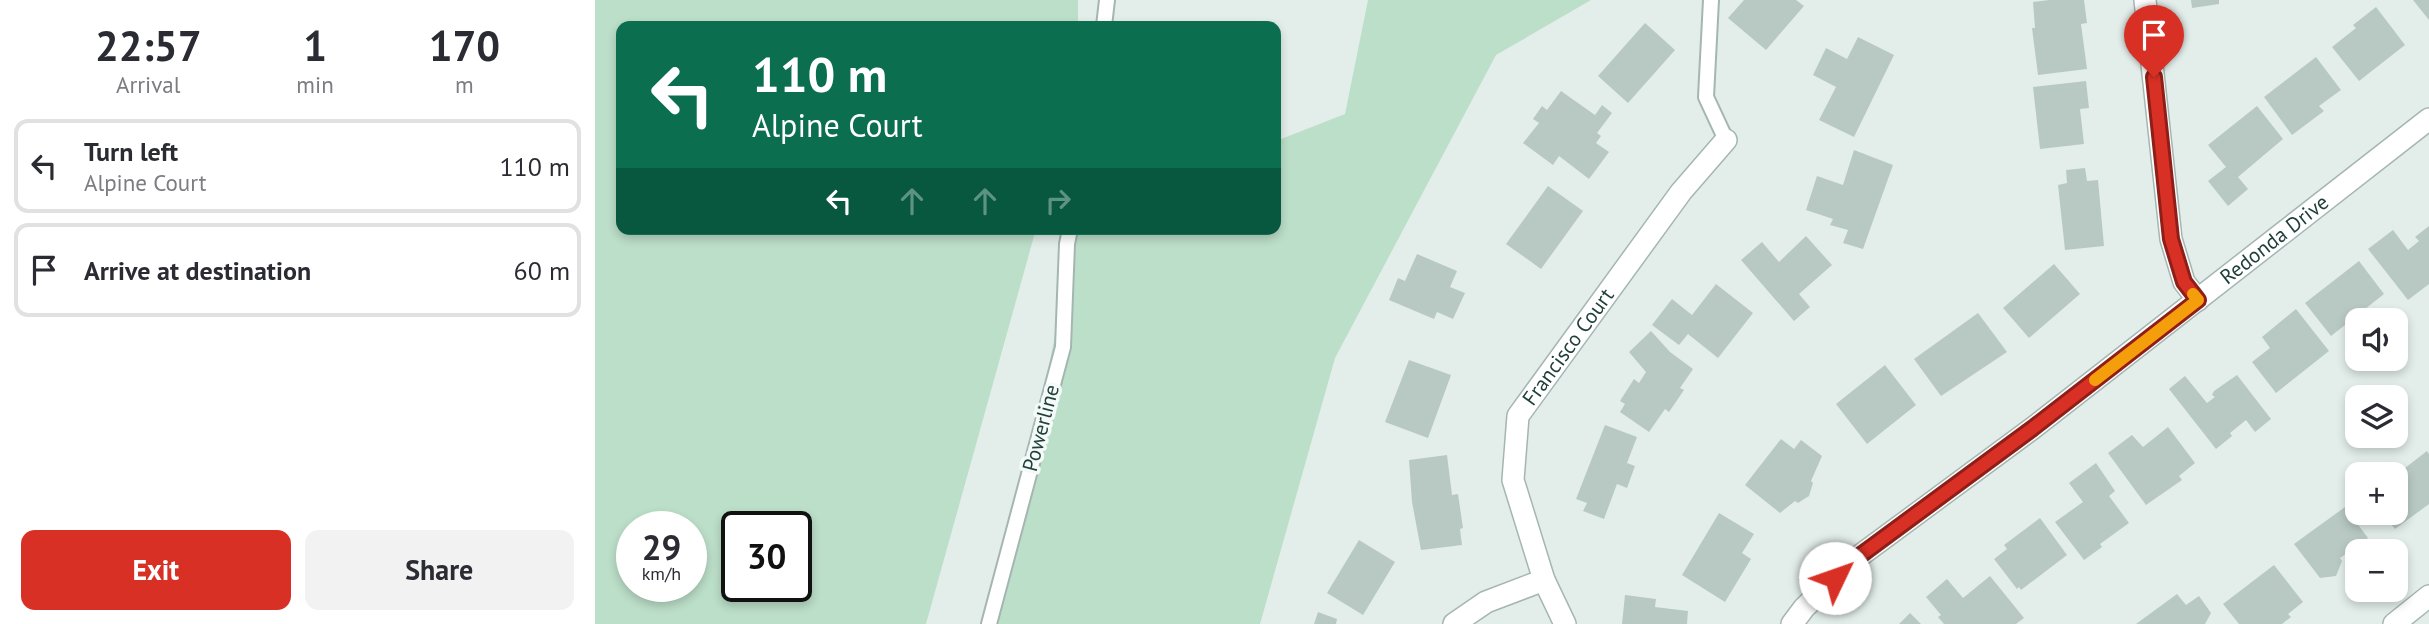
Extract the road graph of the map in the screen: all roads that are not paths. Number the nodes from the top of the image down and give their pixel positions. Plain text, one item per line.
1 (1107, 0) edge
2 (1711, 0) edge
3 (2145, 0) edge
4 (1105, 21) edge
5 (2429, 119) edge
6 (1725, 140) joint
7 (1069, 235) edge
8 (2198, 300) junction
9 (1544, 580) junction
10 (2429, 596) edge
11 (989, 624) edge
12 (1454, 624) edge
13 (1565, 624) edge
14 (1793, 624) edge
15 (2394, 624) edge

1 - 4 lane
2 - 6 lane
3 - 8 street
5 - 8 street, Redonda Drive
6 - 9 street, Francisco Court
7 - 11 lane, Powerline
8 - 14 street, Redonda Drive
9 - 12 street
9 - 13 street, Francisco Court
10 - 15 street

